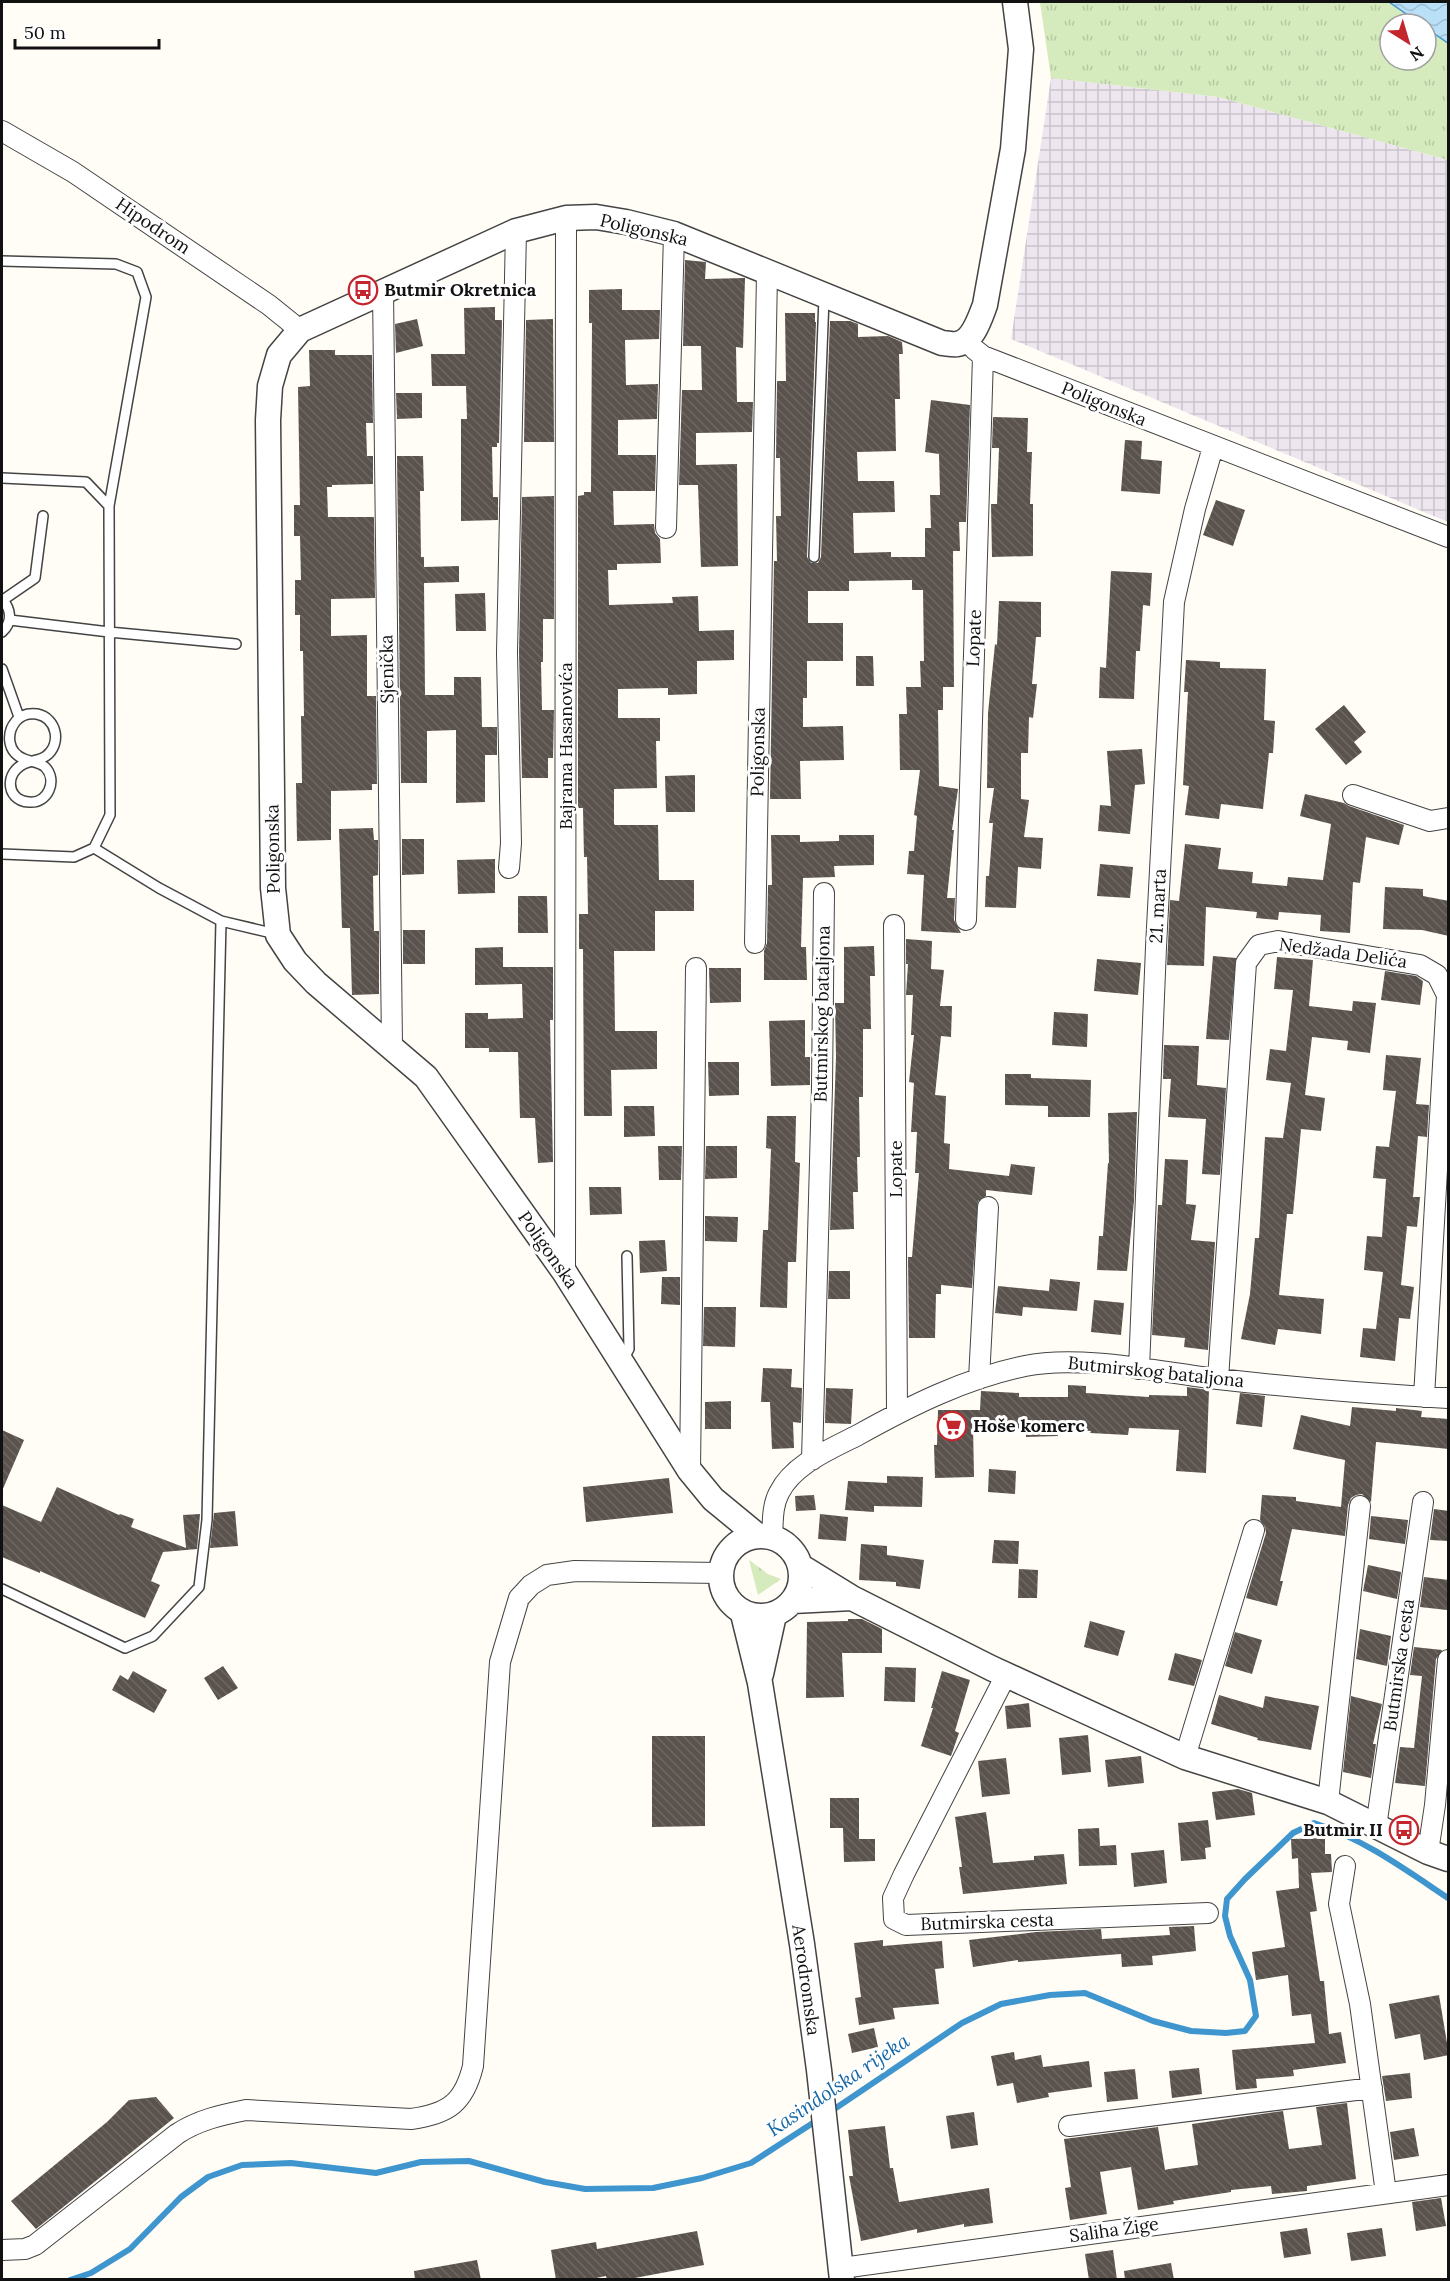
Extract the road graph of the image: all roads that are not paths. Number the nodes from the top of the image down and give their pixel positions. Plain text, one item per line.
1 (1015, 2) edge
2 (2, 131) edge
3 (566, 218) junction
4 (516, 231) junction
5 (674, 234) junction
6 (2, 261) edge
7 (767, 273) junction
8 (383, 291) junction
9 (824, 296) junction
10 (300, 330) junction
11 (975, 348) junction
12 (1214, 447) junction
13 (2, 478) edge
14 (109, 506) junction
15 (43, 516) dead end
16 (666, 528) dead end
17 (1449, 537) edge
18 (814, 557) dead end
19 (2, 599) edge
20 (10, 620) junction
21 (2, 632) edge
22 (109, 632) junction
23 (236, 645) dead end
24 (2, 669) edge
25 (19, 717) junction
26 (33, 761) junction
27 (1353, 795) dead end
28 (1449, 818) edge
29 (94, 848) junction
30 (2, 854) edge
31 (509, 868) dead end
32 (824, 893) dead end
33 (966, 920) dead end
34 (221, 921) junction
35 (894, 925) dead end
36 (278, 935) junction
37 (755, 943) dead end
38 (696, 968) dead end
39 (1443, 974) edge
40 (392, 1046) junction
41 (988, 1207) dead end
42 (627, 1256) dead end
43 (566, 1273) junction
44 (622, 1362) junction
45 (1139, 1369) junction
46 (979, 1379) junction
47 (1218, 1379) junction
48 (1424, 1397) junction
49 (1449, 1398) edge
50 (897, 1413) junction
51 (812, 1460) junction
52 (690, 1471) junction
53 (713, 1499) junction
54 (1423, 1502) dead end
55 (1360, 1506) dead end
56 (1254, 1530) dead end
57 (765, 1536) junction
58 (732, 1547) junction
59 (800, 1566) junction
60 (720, 1573) junction
61 (2, 1589) edge
62 (852, 1598) junction
63 (784, 1608) junction
64 (743, 1614) junction
65 (1449, 1660) edge
66 (1005, 1675) junction
67 (760, 1683) junction
68 (1185, 1757) junction
69 (1328, 1802) junction
70 (1376, 1827) junction
71 (1438, 1855) edge
72 (1345, 1866) dead end
73 (1208, 1913) dead end
74 (1372, 2088) junction
75 (1069, 2126) dead end
76 (1449, 2184) edge
77 (1386, 2193) junction
78 (2, 2250) edge
79 (842, 2274) edge

1 - 11 street
2 - 10 street, Hipodrom
3 - 4 street, Poligonska
3 - 5 street, Poligonska
3 - 43 street, Bajrama Hasanovića
4 - 8 street, Poligonska
4 - 31 street
5 - 7 street, Poligonska
5 - 16 street
6 - 14 lane
7 - 9 street, Poligonska
7 - 37 street, Poligonska
8 - 10 street, Poligonska
8 - 40 street, Sjenička
9 - 11 street, Poligonska
9 - 18 lane
10 - 36 street, Poligonska
11 - 12 street, Poligonska
11 - 33 street, Lopate
12 - 17 street, Poligonska
12 - 45 street, 21. marta
13 - 14 lane
14 - 22 lane
15 - 19 lane
19 - 20 lane
20 - 21 lane
20 - 22 lane
22 - 23 lane
22 - 29 lane
24 - 25 lane
25 - 26 lane
25 - 26 lane
26 - 26 lane
27 - 28 street
29 - 30 lane
29 - 34 lane
32 - 51 street, Butmirskog bataljona
34 - 36 lane
34 - 61 lane
35 - 50 street, Lopate
36 - 40 street, Poligonska
38 - 52 street
39 - 47 street, Nedžada Delića
39 - 48 street, Nedžada Delića
40 - 43 street, Poligonska
41 - 46 street
42 - 44 lane
43 - 44 street, Poligonska
44 - 52 street, Poligonska
45 - 46 street, Butmirskog bataljona
45 - 47 street, Butmirskog bataljona
46 - 50 street, Butmirskog bataljona
47 - 48 street, Butmirskog bataljona
48 - 49 street, Butmirskog bataljona
50 - 51 street, Butmirskog bataljona
51 - 57 street, Butmirskog bataljona
52 - 53 street, Poligonska
53 - 57 street, Poligonska
53 - 58 street, Poligonska
54 - 70 street, Butmirska cesta
55 - 69 street
56 - 68 street
57 - 58 street
57 - 59 street
58 - 60 street
59 - 62 street
59 - 63 street
60 - 64 street
60 - 78 street
62 - 63 street
62 - 66 street
63 - 64 street
63 - 67 street, Aerodromska
64 - 67 street, Aerodromska
65 - 71 street
66 - 68 street
66 - 73 street, Butmirska cesta
67 - 79 street, Aerodromska
68 - 69 street
69 - 70 street
70 - 71 street
72 - 74 street
74 - 75 street
74 - 77 street
76 - 77 street, Saliha Žige
77 - 79 street, Saliha Žige

